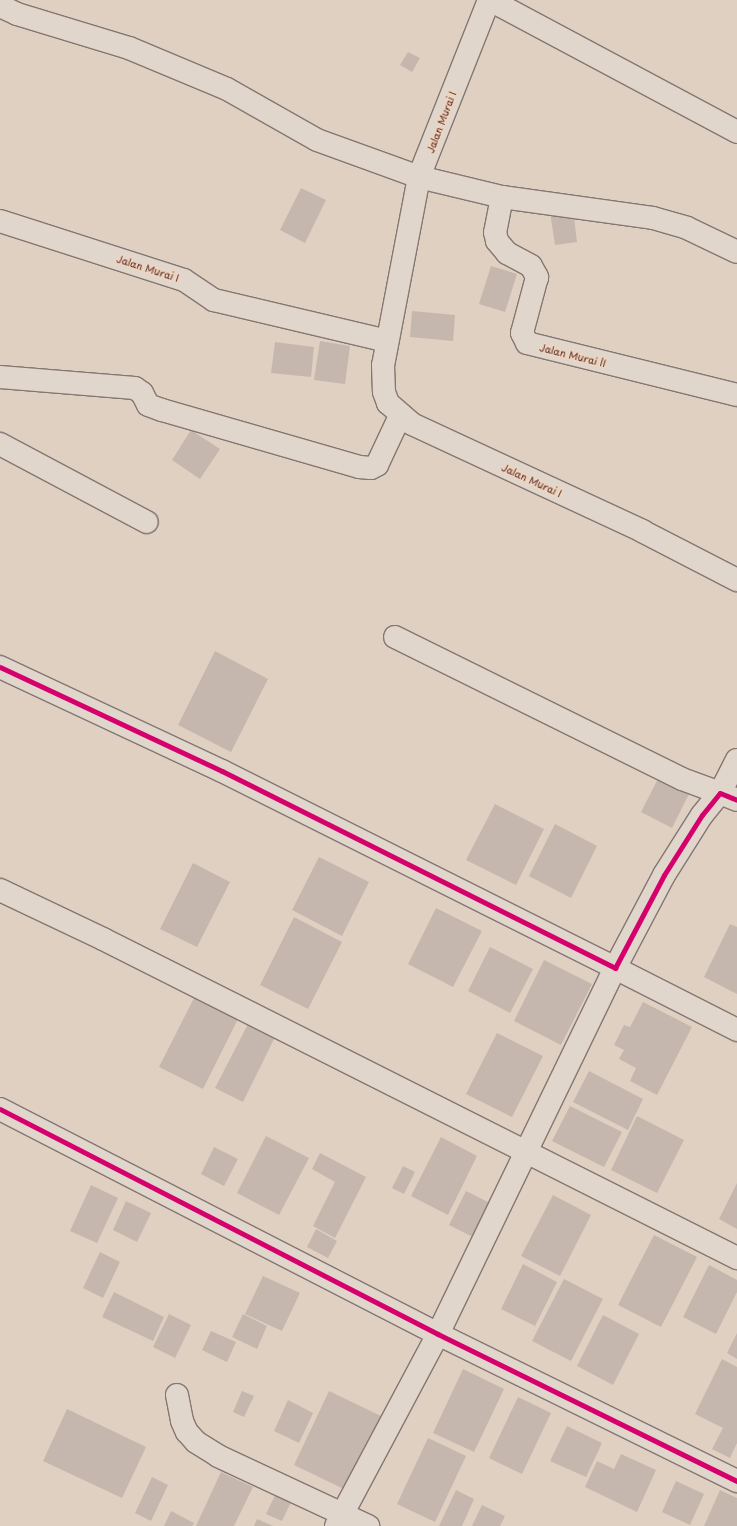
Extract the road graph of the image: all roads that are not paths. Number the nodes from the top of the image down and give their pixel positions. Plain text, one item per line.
1 (490, 0) edge
2 (0, 6) edge
3 (737, 132) edge
4 (419, 177) junction
5 (502, 197) junction
6 (0, 221) edge
7 (737, 252) edge
8 (387, 341) junction
9 (0, 377) edge
10 (737, 395) edge
11 (400, 416) junction
12 (0, 444) edge
13 (147, 522) dead end
14 (737, 580) edge
15 (395, 637) dead end
16 (0, 667) edge
17 (737, 760) edge
18 (729, 796) edge
19 (0, 890) edge
20 (615, 968) junction
21 (737, 1030) edge
22 (0, 1109) edge
23 (525, 1153) junction
24 (737, 1258) edge
25 (438, 1334) junction
26 (177, 1395) dead end
27 (737, 1481) edge
28 (339, 1520) edge
29 (368, 1526) edge

1 - 3 street
1 - 4 street, Jalan Murai I
2 - 4 street
4 - 5 street
4 - 8 street, Jalan Murai I
5 - 7 street
5 - 10 street, Jalan Murai II
6 - 8 street, Jalan Murai I
8 - 11 street, Jalan Murai I
9 - 11 street
11 - 14 street, Jalan Murai I
12 - 13 street
15 - 18 street
16 - 20 street
17 - 18 street
18 - 20 street
19 - 23 street
20 - 21 street
20 - 23 street
22 - 25 street
23 - 24 street
23 - 25 street
25 - 27 street
25 - 28 street
26 - 28 street
28 - 29 street

